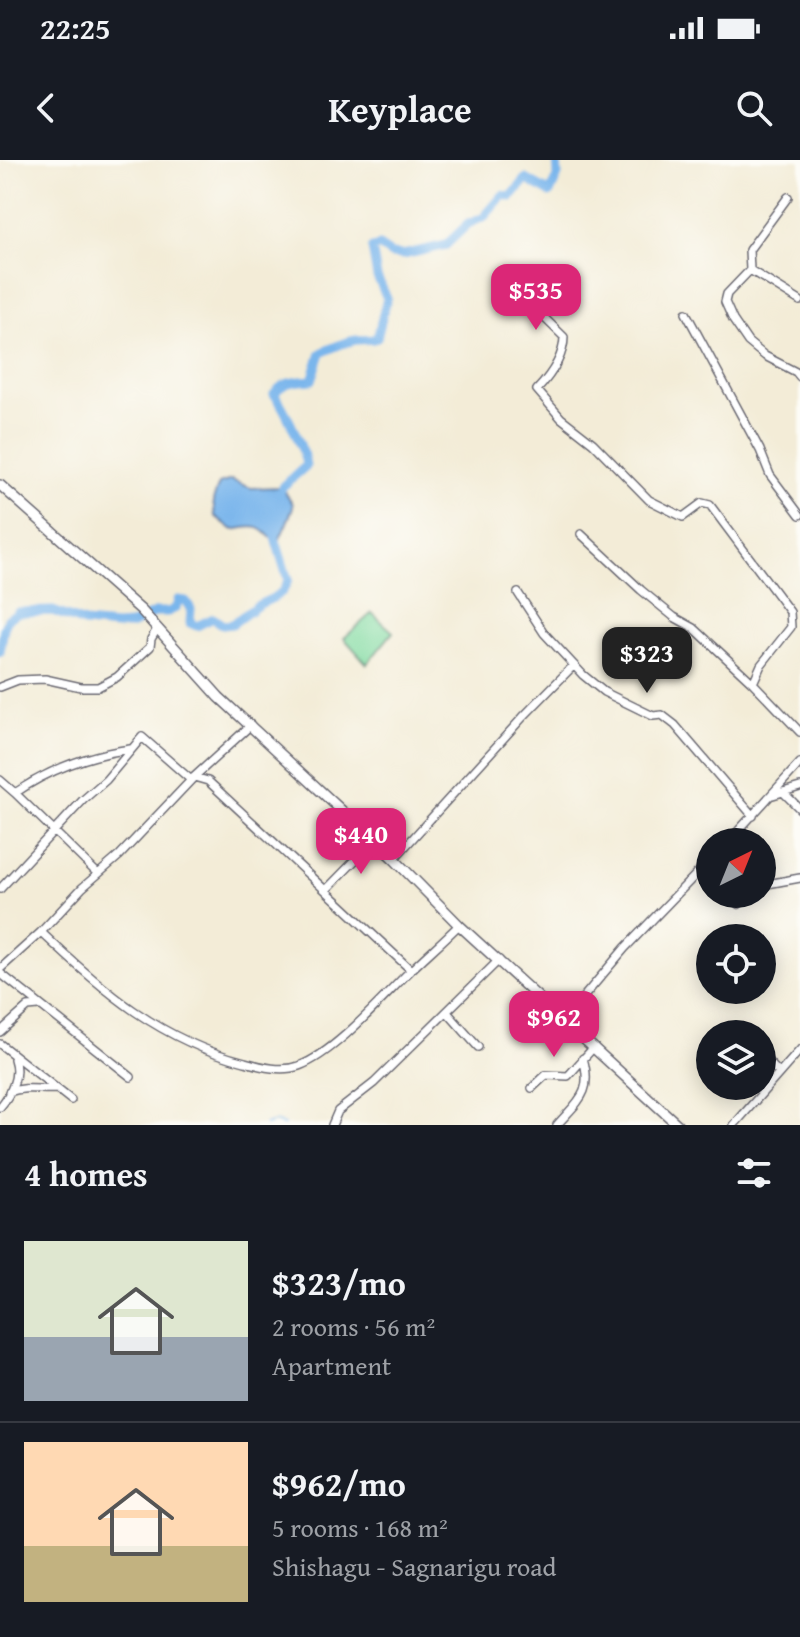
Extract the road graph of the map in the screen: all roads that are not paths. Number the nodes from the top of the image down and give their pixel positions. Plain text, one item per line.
1 (788, 197) dead end
2 (750, 270) junction
3 (514, 280) dead end
4 (800, 301) edge
5 (686, 313) dead end
6 (800, 377) edge
7 (0, 485) edge
8 (800, 515) edge
9 (581, 534) dead end
10 (518, 593) dead end
11 (800, 619) edge
12 (154, 625) junction
13 (791, 627) junction
14 (574, 665) junction
15 (753, 683) junction
16 (0, 687) edge
17 (251, 725) junction
18 (800, 732) edge
19 (130, 749) junction
20 (800, 763) edge
21 (204, 768) junction
22 (192, 778) junction
23 (0, 780) edge
24 (208, 781) junction
25 (800, 787) edge
26 (783, 792) junction
27 (15, 793) junction
28 (771, 795) junction
29 (800, 809) edge
30 (753, 816) junction
31 (741, 828) edge
32 (54, 832) junction
33 (374, 841) junction
34 (394, 859) junction
35 (98, 874) junction
36 (696, 874) edge
37 (800, 878) edge
38 (776, 882) edge
39 (0, 889) edge
40 (326, 890) junction
41 (459, 925) junction
42 (41, 932) junction
43 (499, 960) junction
44 (411, 970) junction
45 (0, 971) edge
46 (26, 996) junction
47 (39, 1006) junction
48 (28, 1007) junction
49 (447, 1012) junction
50 (564, 1020) junction
51 (0, 1032) edge
52 (0, 1044) edge
53 (478, 1047) dead end
54 (594, 1047) junction
55 (800, 1050) edge
56 (13, 1057) junction
57 (583, 1058) junction
58 (776, 1070) edge
59 (779, 1073) junction
60 (131, 1077) dead end
61 (532, 1088) dead end
62 (56, 1089) junction
63 (9, 1092) junction
64 (71, 1100) dead end
65 (0, 1107) edge
66 (332, 1125) edge
67 (557, 1125) edge
68 (678, 1125) edge
69 (734, 1125) edge

1 - 2 street
2 - 4 street
2 - 6 street
3 - 13 street
5 - 8 street
7 - 12 main road
9 - 15 street
10 - 14 street
11 - 13 street
12 - 16 street
12 - 17 main road
13 - 15 street
14 - 30 street
14 - 34 street
15 - 18 street
17 - 21 street
17 - 33 main road
19 - 22 street
19 - 27 street
19 - 32 street
20 - 28 street
21 - 22 street
21 - 24 street
22 - 24 street
22 - 35 street
23 - 27 street
24 - 40 street
25 - 26 street
26 - 28 street
26 - 29 street
27 - 32 street
28 - 30 street
30 - 31 street
32 - 35 street
32 - 39 street
33 - 34 main road
33 - 40 street
34 - 41 main road
35 - 42 street
36 - 50 street
37 - 38 street
40 - 44 street
41 - 43 main road
41 - 44 street
42 - 44 street
42 - 45 street
43 - 49 street
43 - 50 main road
45 - 46 street
46 - 47 street
46 - 48 street
47 - 48 street
47 - 60 street
48 - 51 street
49 - 53 street
49 - 66 street
50 - 54 main road
52 - 56 street
54 - 57 street
54 - 68 main road
55 - 59 street
56 - 62 street
56 - 63 street
57 - 61 street
57 - 67 street
58 - 59 street
59 - 69 street
62 - 63 street
62 - 64 street
63 - 65 street

